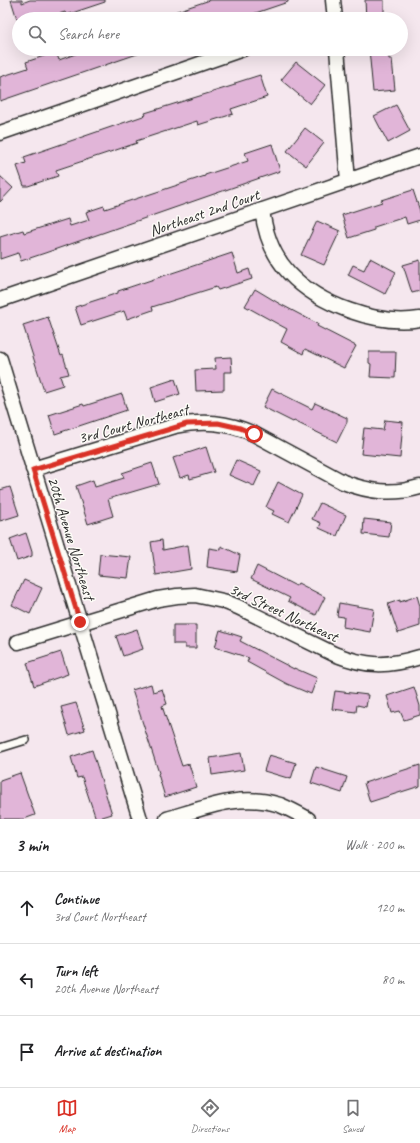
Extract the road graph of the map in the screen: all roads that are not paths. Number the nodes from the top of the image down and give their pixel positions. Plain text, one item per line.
1 (333, 0) edge
2 (333, 12) edge
3 (222, 56) edge
4 (338, 56) edge
5 (0, 133) edge
6 (420, 156) edge
7 (348, 181) junction
8 (262, 210) junction
9 (0, 300) edge
10 (420, 319) edge
11 (0, 359) edge
12 (33, 470) junction
13 (420, 487) edge
14 (80, 622) junction
15 (18, 642) dead end
16 (420, 657) edge
17 (26, 740) dead end
18 (0, 748) edge
19 (140, 819) edge
20 (168, 819) edge
21 (308, 819) edge

1 - 2 street
3 - 5 street
4 - 7 street
6 - 7 street, Northeast 2nd Court
7 - 8 street, Northeast 2nd Court
8 - 9 street, Northeast 2nd Court
8 - 10 street
11 - 12 street, 20th Avenue Northeast
12 - 13 street, 3rd Court Northeast
12 - 14 street, 20th Avenue Northeast
14 - 15 street, 3rd Street Northeast
14 - 16 street, 3rd Street Northeast
14 - 19 street, 20th Avenue Northeast
17 - 18 lane
20 - 21 street

